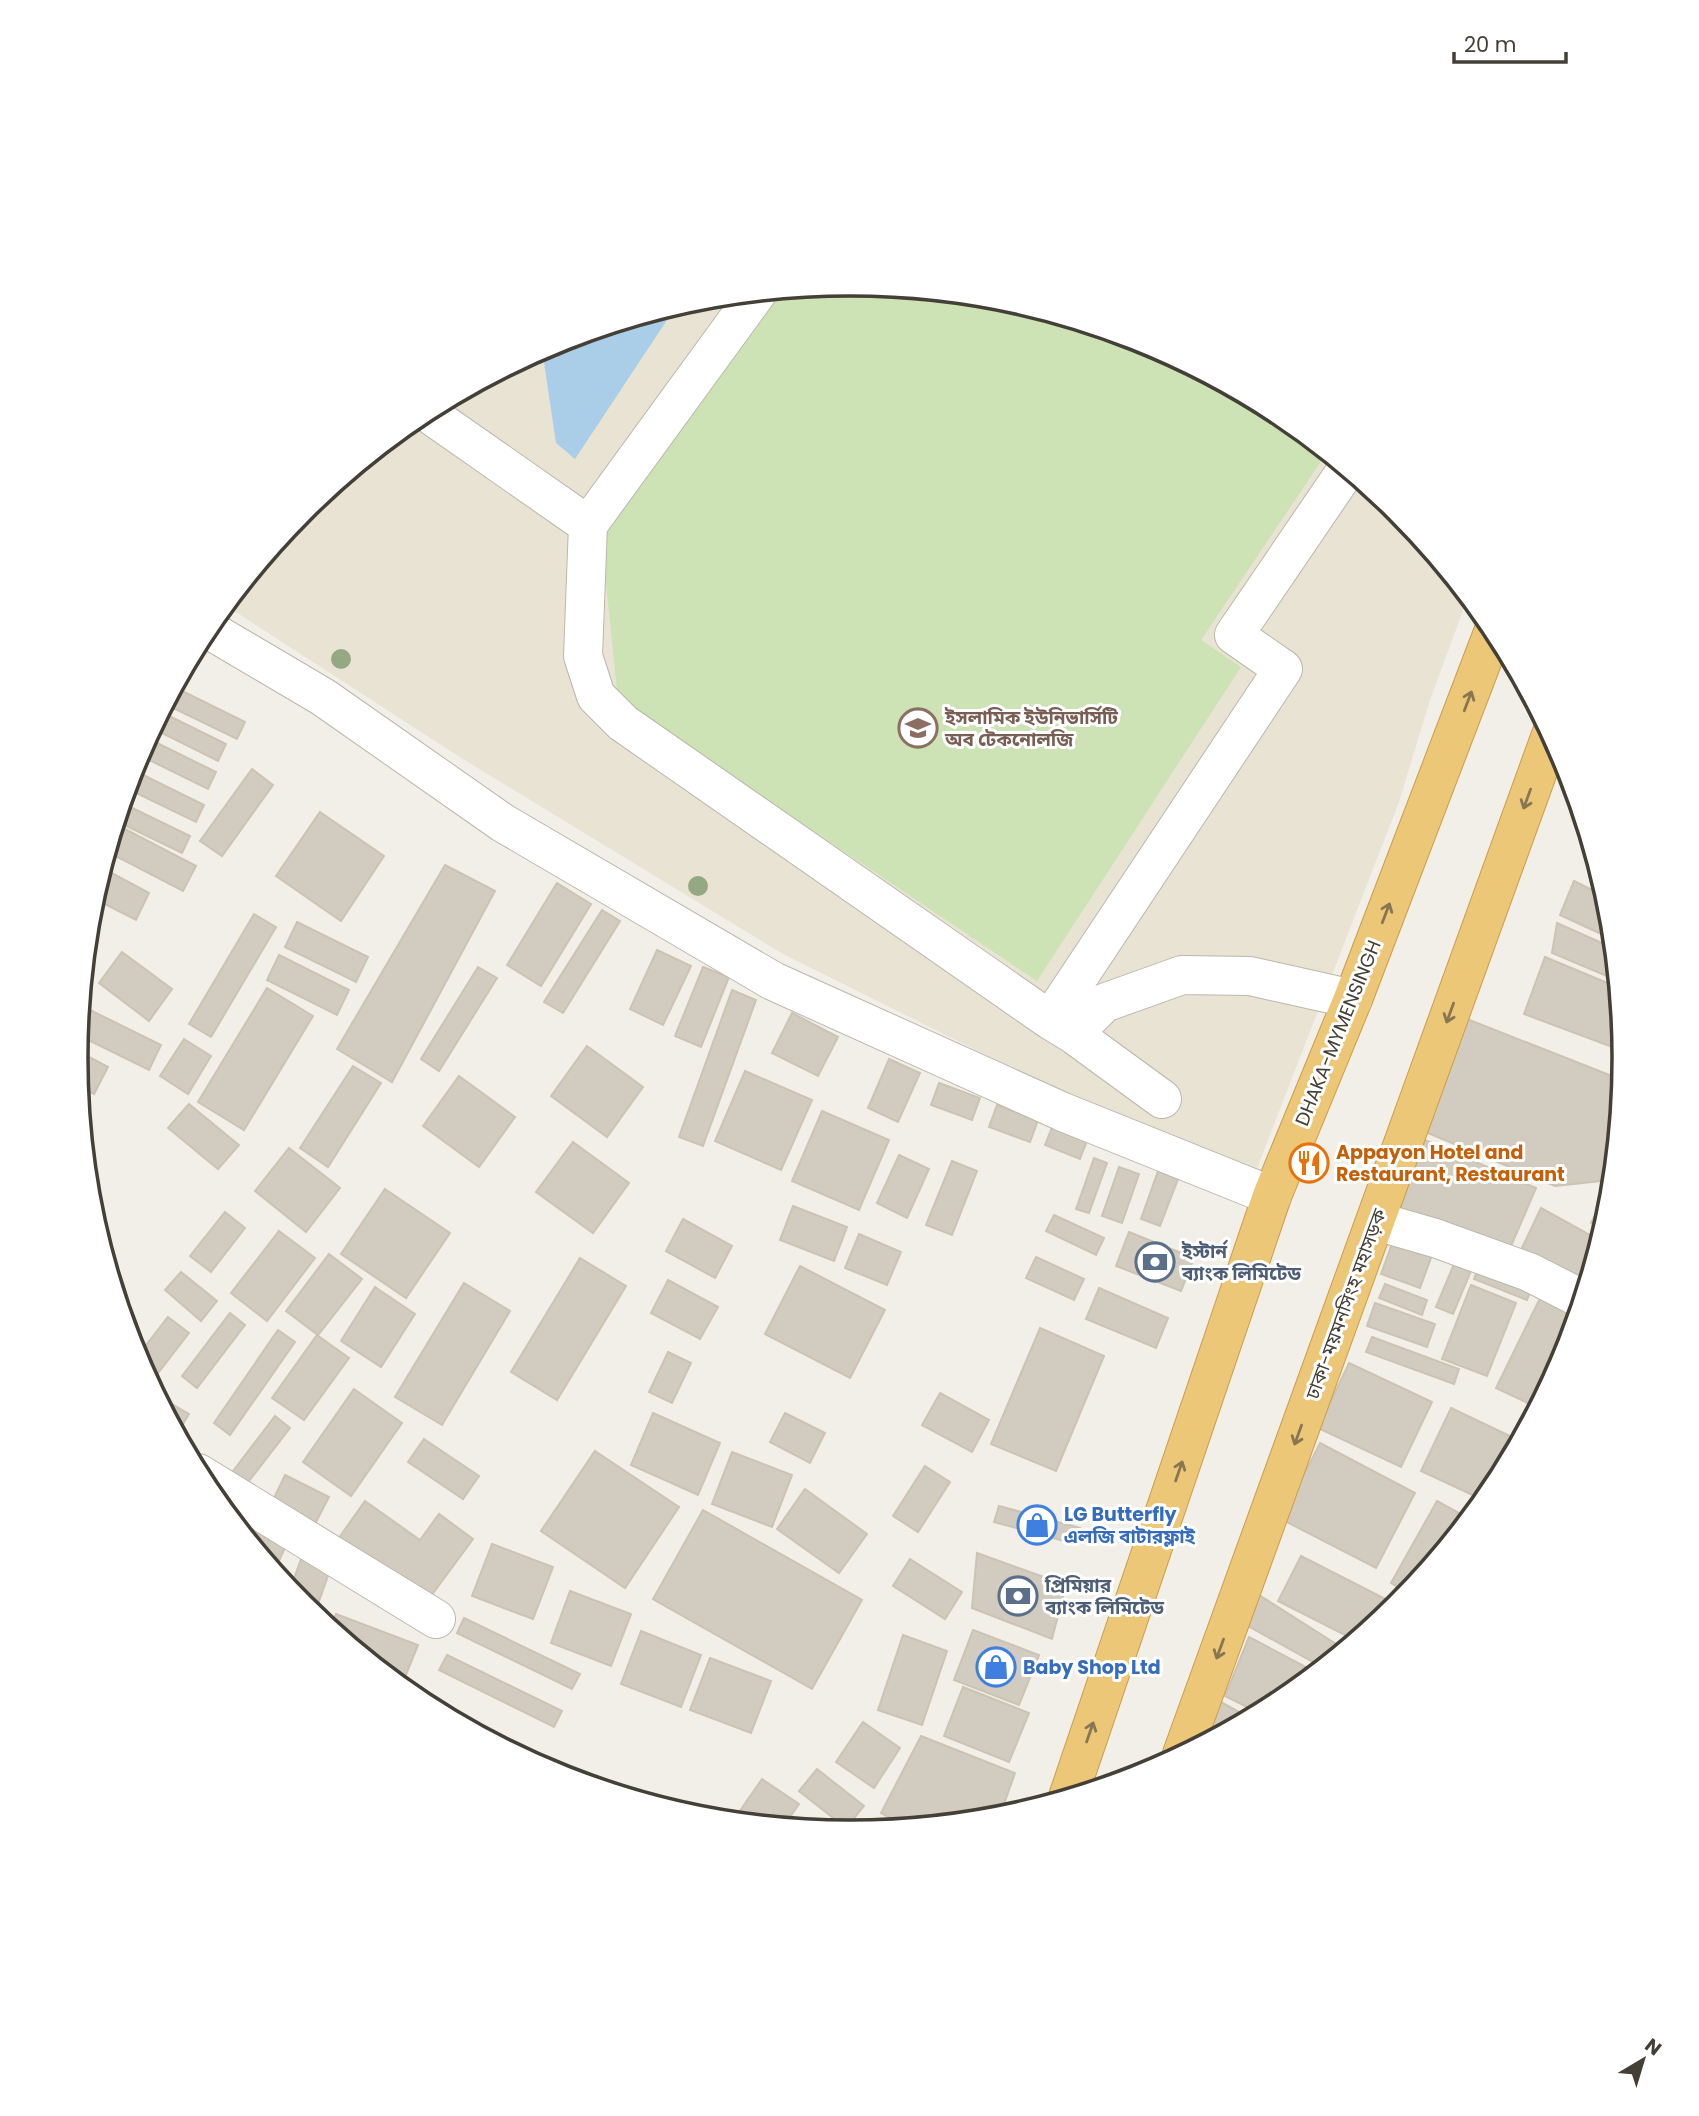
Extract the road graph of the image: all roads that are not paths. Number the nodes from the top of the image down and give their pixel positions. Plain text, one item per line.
1 (750, 303) edge
2 (435, 418) edge
3 (1341, 476) edge
4 (588, 525) junction
5 (217, 634) edge
6 (1489, 644) edge
7 (1546, 750) edge
8 (1353, 999) junction
9 (1061, 1027) junction
10 (1162, 1099) dead end
11 (1272, 1196) junction
12 (1376, 1221) junction
13 (1573, 1295) edge
14 (220, 1486) edge
15 (436, 1619) dead end
16 (1187, 1741) edge
17 (1071, 1787) edge

1 - 4 street
2 - 4 street
3 - 9 street
4 - 9 street
5 - 11 street
8 -> 6 highway, DHAKA-MYMENSINGH
7 -> 12 highway, ঢাকা-ময়মনসিংহ মহাসড়ক
8 - 9 street
8 - 11 highway, DHAKA-MYMENSINGH
9 - 10 street
17 -> 11 highway, DHAKA-MYMENSINGH
12 - 13 street
12 -> 16 highway, ঢাকা-ময়মনসিংহ মহাসড়ক
14 - 15 street

